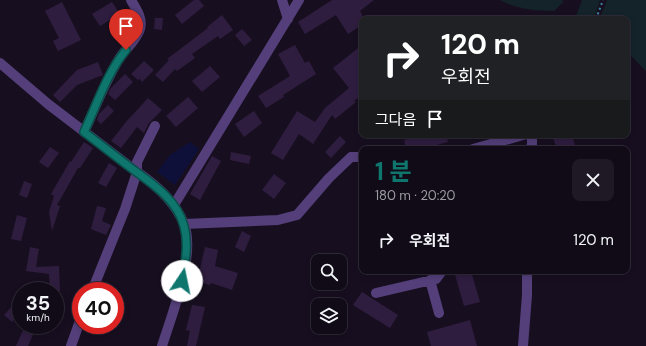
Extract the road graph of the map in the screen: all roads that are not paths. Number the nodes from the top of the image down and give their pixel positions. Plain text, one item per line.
1 (131, 0) edge
2 (282, 0) edge
3 (300, 0) edge
4 (288, 19) junction
5 (0, 63) edge
6 (155, 126) dead end
7 (84, 132) junction
8 (512, 138) edge
9 (484, 146) edge
10 (359, 157) edge
11 (137, 172) junction
12 (174, 205) junction
13 (184, 224) junction
14 (440, 274) edge
15 (527, 274) edge
16 (430, 280) junction
17 (96, 282) edge
18 (376, 293) dead end
19 (439, 313) dead end
20 (75, 334) edge
21 (71, 346) edge
22 (162, 346) edge
23 (524, 346) edge

1 - 7 street
2 - 4 street
3 - 4 street
4 - 12 street
5 - 7 street
6 - 11 street
7 - 11 street
8 - 9 street
10 - 13 street
11 - 12 street
11 - 17 street
12 - 13 street
13 - 22 street
14 - 16 street
15 - 23 street
16 - 18 street
16 - 19 street
20 - 21 street

